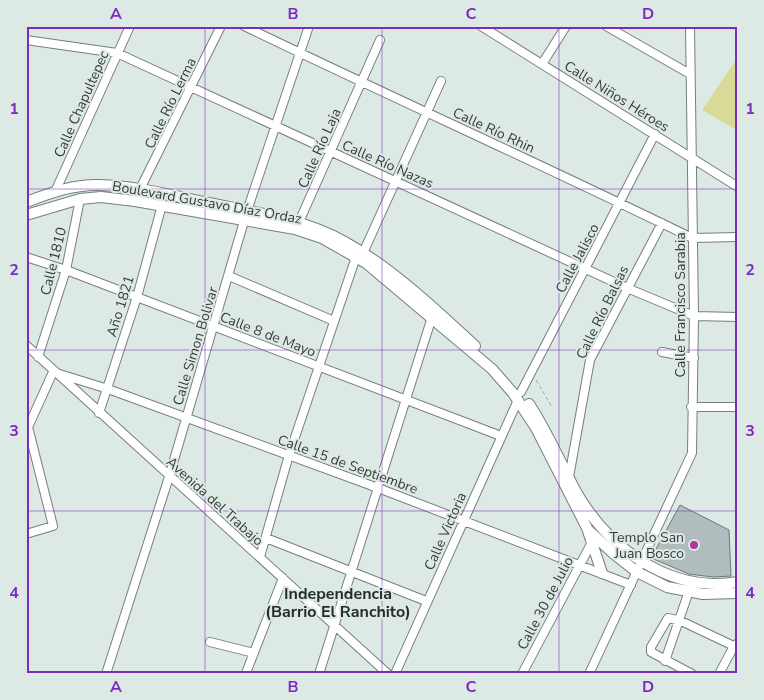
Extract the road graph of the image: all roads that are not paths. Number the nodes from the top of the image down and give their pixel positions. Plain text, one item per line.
1 (130, 26) edge
2 (221, 26) edge
3 (244, 26) edge
4 (310, 26) edge
5 (482, 26) edge
6 (566, 26) edge
7 (606, 26) edge
8 (690, 26) edge
9 (26, 40) edge
10 (380, 40) dead end
11 (117, 53) junction
12 (301, 54) junction
13 (542, 64) junction
14 (690, 74) junction
15 (441, 81) dead end
16 (361, 84) junction
17 (192, 87) junction
18 (426, 112) junction
19 (276, 126) junction
20 (655, 134) junction
21 (331, 153) junction
22 (692, 158) junction
23 (397, 180) junction
24 (738, 187) edge
25 (140, 190) junction
26 (55, 192) junction
27 (80, 199) junction
28 (26, 202) edge
29 (620, 203) junction
30 (162, 205) junction
31 (26, 215) edge
32 (246, 215) junction
33 (299, 222) junction
34 (662, 223) junction
35 (692, 238) junction
36 (738, 238) edge
37 (360, 255) junction
38 (26, 256) edge
39 (586, 268) junction
40 (66, 270) junction
41 (229, 276) junction
42 (627, 288) junction
43 (136, 297) junction
44 (694, 316) junction
45 (432, 317) junction
46 (738, 317) edge
47 (334, 321) junction
48 (213, 326) junction
49 (26, 345) edge
50 (662, 352) dead end
51 (38, 357) junction
52 (694, 358) junction
53 (318, 367) junction
54 (53, 372) junction
55 (108, 389) junction
56 (519, 396) junction
57 (407, 400) junction
58 (738, 406) edge
59 (691, 408) junction
60 (99, 413) junction
61 (187, 418) junction
62 (27, 423) edge
63 (501, 436) junction
64 (288, 455) junction
65 (169, 477) junction
66 (569, 477) junction
67 (378, 488) junction
68 (464, 520) junction
69 (588, 530) junction
70 (26, 534) edge
71 (266, 538) junction
72 (591, 544) junction
73 (260, 557) junction
74 (580, 564) junction
75 (640, 567) junction
76 (351, 572) junction
77 (602, 573) junction
78 (283, 578) junction
79 (738, 582) edge
80 (631, 585) junction
81 (689, 592) junction
82 (738, 593) edge
83 (426, 601) junction
84 (681, 621) junction
85 (335, 625) junction
86 (210, 642) dead end
87 (736, 646) edge
88 (254, 653) junction
89 (665, 661) junction
90 (246, 673) edge
91 (106, 674) edge
92 (319, 674) edge
93 (388, 674) edge
94 (395, 674) edge
95 (522, 674) edge
96 (589, 674) edge
97 (692, 674) edge
98 (719, 674) edge

1 - 11 street, Calle Chapultepec
2 - 17 street, Calle Río Lerma
3 - 12 street, Calle Río Rhin
4 - 12 street, Calle Simon Bolivar
5 - 13 street, Calle Niños Héroes
6 - 13 street
7 - 14 street
8 - 14 street, Calle Francisco Sarabia
9 - 11 street, Calle Río Nazas
10 - 16 street, Calle Río Laja
11 - 17 street, Calle Río Nazas
11 - 26 street, Calle Chapultepec
12 - 16 street, Calle Río Rhin
12 - 19 street, Calle Simon Bolivar
13 - 20 street, Calle Niños Héroes
14 - 22 street, Calle Francisco Sarabia
15 - 18 street
16 - 18 street, Calle Río Rhin
16 - 21 street, Calle Río Laja
17 - 19 street, Calle Río Nazas
17 - 25 street, Calle Río Lerma
18 - 23 street
18 - 29 street, Calle Río Rhin
19 - 21 street, Calle Río Nazas
19 - 32 street, Calle Simon Bolivar
20 - 22 street, Calle Niños Héroes
20 - 29 street, Calle Jalisco
21 - 23 street, Calle Río Nazas
21 - 33 street, Calle Río Laja
22 - 24 street, Calle Niños Héroes
22 - 35 street, Calle Francisco Sarabia
23 - 37 street
23 - 39 street, Calle Río Nazas
25 - 26 main road, Boulevard Gustavo Díaz Ordaz
25 - 32 main road, Boulevard Gustavo Díaz Ordaz
26 - 28 main road, Boulevard Gustavo Díaz Ordaz
27 - 30 main road, Boulevard Gustavo Díaz Ordaz
27 - 31 main road, Boulevard Gustavo Díaz Ordaz
27 - 40 street, Calle 1810
29 - 34 street, Calle Río Rhin
29 - 39 street, Calle Jalisco
30 - 32 main road, Boulevard Gustavo Díaz Ordaz
30 - 43 street, Año 1821
32 - 33 main road, Boulevard Gustavo Díaz Ordaz
32 - 37 main road, Boulevard Gustavo Díaz Ordaz
32 - 41 street, Calle Simon Bolivar
33 - 37 main road, Boulevard Gustavo Díaz Ordaz
34 - 35 street, Calle Río Rhin
34 - 42 street, Calle Río Balsas
35 - 36 street, Calle Río Rhin
35 - 44 street, Calle Francisco Sarabia
37 - 45 main road, Boulevard Gustavo Díaz Ordaz
37 - 47 street
37 - 56 main road, Boulevard Gustavo Díaz Ordaz
38 - 40 street, Calle 8 de Mayo
39 - 42 street, Calle Río Nazas
39 - 56 street, Calle Jalisco
40 - 43 street, Calle 8 de Mayo
40 - 51 street, Calle 1810
41 - 47 street
41 - 48 street, Calle Simon Bolivar
42 - 44 street, Calle Río Nazas
42 - 66 street, Calle Río Balsas
43 - 48 street, Calle 8 de Mayo
43 - 55 street, Año 1821
44 - 46 street, Calle Río Nazas
44 - 52 street, Calle Francisco Sarabia
45 - 56 main road, Boulevard Gustavo Díaz Ordaz
45 - 57 street
47 - 53 street
48 - 53 street, Calle 8 de Mayo
48 - 61 street, Calle Simon Bolivar
49 - 51 street, Avenida del Trabajo
50 - 52 street
51 - 54 street, Avenida del Trabajo
52 - 59 street, Calle Francisco Sarabia
53 - 57 street, Calle 8 de Mayo
53 - 64 street
54 - 55 street, Calle 15 de Septiembre
54 - 60 street, Avenida del Trabajo
54 - 62 street
55 - 60 street, Año 1821
55 - 61 street, Calle 15 de Septiembre
56 - 63 street, Calle Victoria
56 - 66 main road, Boulevard Gustavo Díaz Ordaz
56 - 69 main road, Boulevard Gustavo Díaz Ordaz
57 - 63 street, Calle 8 de Mayo
57 - 67 street
58 - 59 street
59 - 75 street, Calle Francisco Sarabia
60 - 65 street, Avenida del Trabajo
61 - 64 street, Calle 15 de Septiembre
61 - 65 street, Calle Simon Bolivar
62 - 70 street
63 - 68 street, Calle Victoria
64 - 67 street, Calle 15 de Septiembre
64 - 71 street
65 - 73 street, Avenida del Trabajo
65 - 91 street, Calle Simon Bolivar
66 - 75 main road, Boulevard Gustavo Díaz Ordaz
67 - 68 street, Calle 15 de Septiembre
67 - 76 street
68 - 74 street, Calle 15 de Septiembre
68 - 83 street, Calle Victoria
69 - 72 main road
69 - 75 main road, Boulevard Gustavo Díaz Ordaz
71 - 73 street
71 - 76 street
72 - 74 street, Calle 30 de Julio
72 - 77 main road
73 - 78 street, Avenida del Trabajo
74 - 77 street, Calle 15 de Septiembre
74 - 95 street, Calle 30 de Julio
75 - 79 main road, Boulevard Gustavo Díaz Ordaz
75 - 80 street, Calle Francisco Sarabia
75 - 81 main road, Boulevard Gustavo Díaz Ordaz
76 - 83 street
76 - 85 street
77 - 80 street, Calle 15 de Septiembre
78 - 85 street, Avenida del Trabajo
78 - 88 street
80 - 96 street, Calle Francisco Sarabia
81 - 82 main road, Boulevard Gustavo Díaz Ordaz
81 - 84 street
83 - 94 street, Calle Victoria
84 - 87 street
84 - 89 street
84 - 89 street
85 - 92 street
85 - 93 street, Avenida del Trabajo
86 - 88 street
87 - 98 street
88 - 90 street
89 - 97 street

